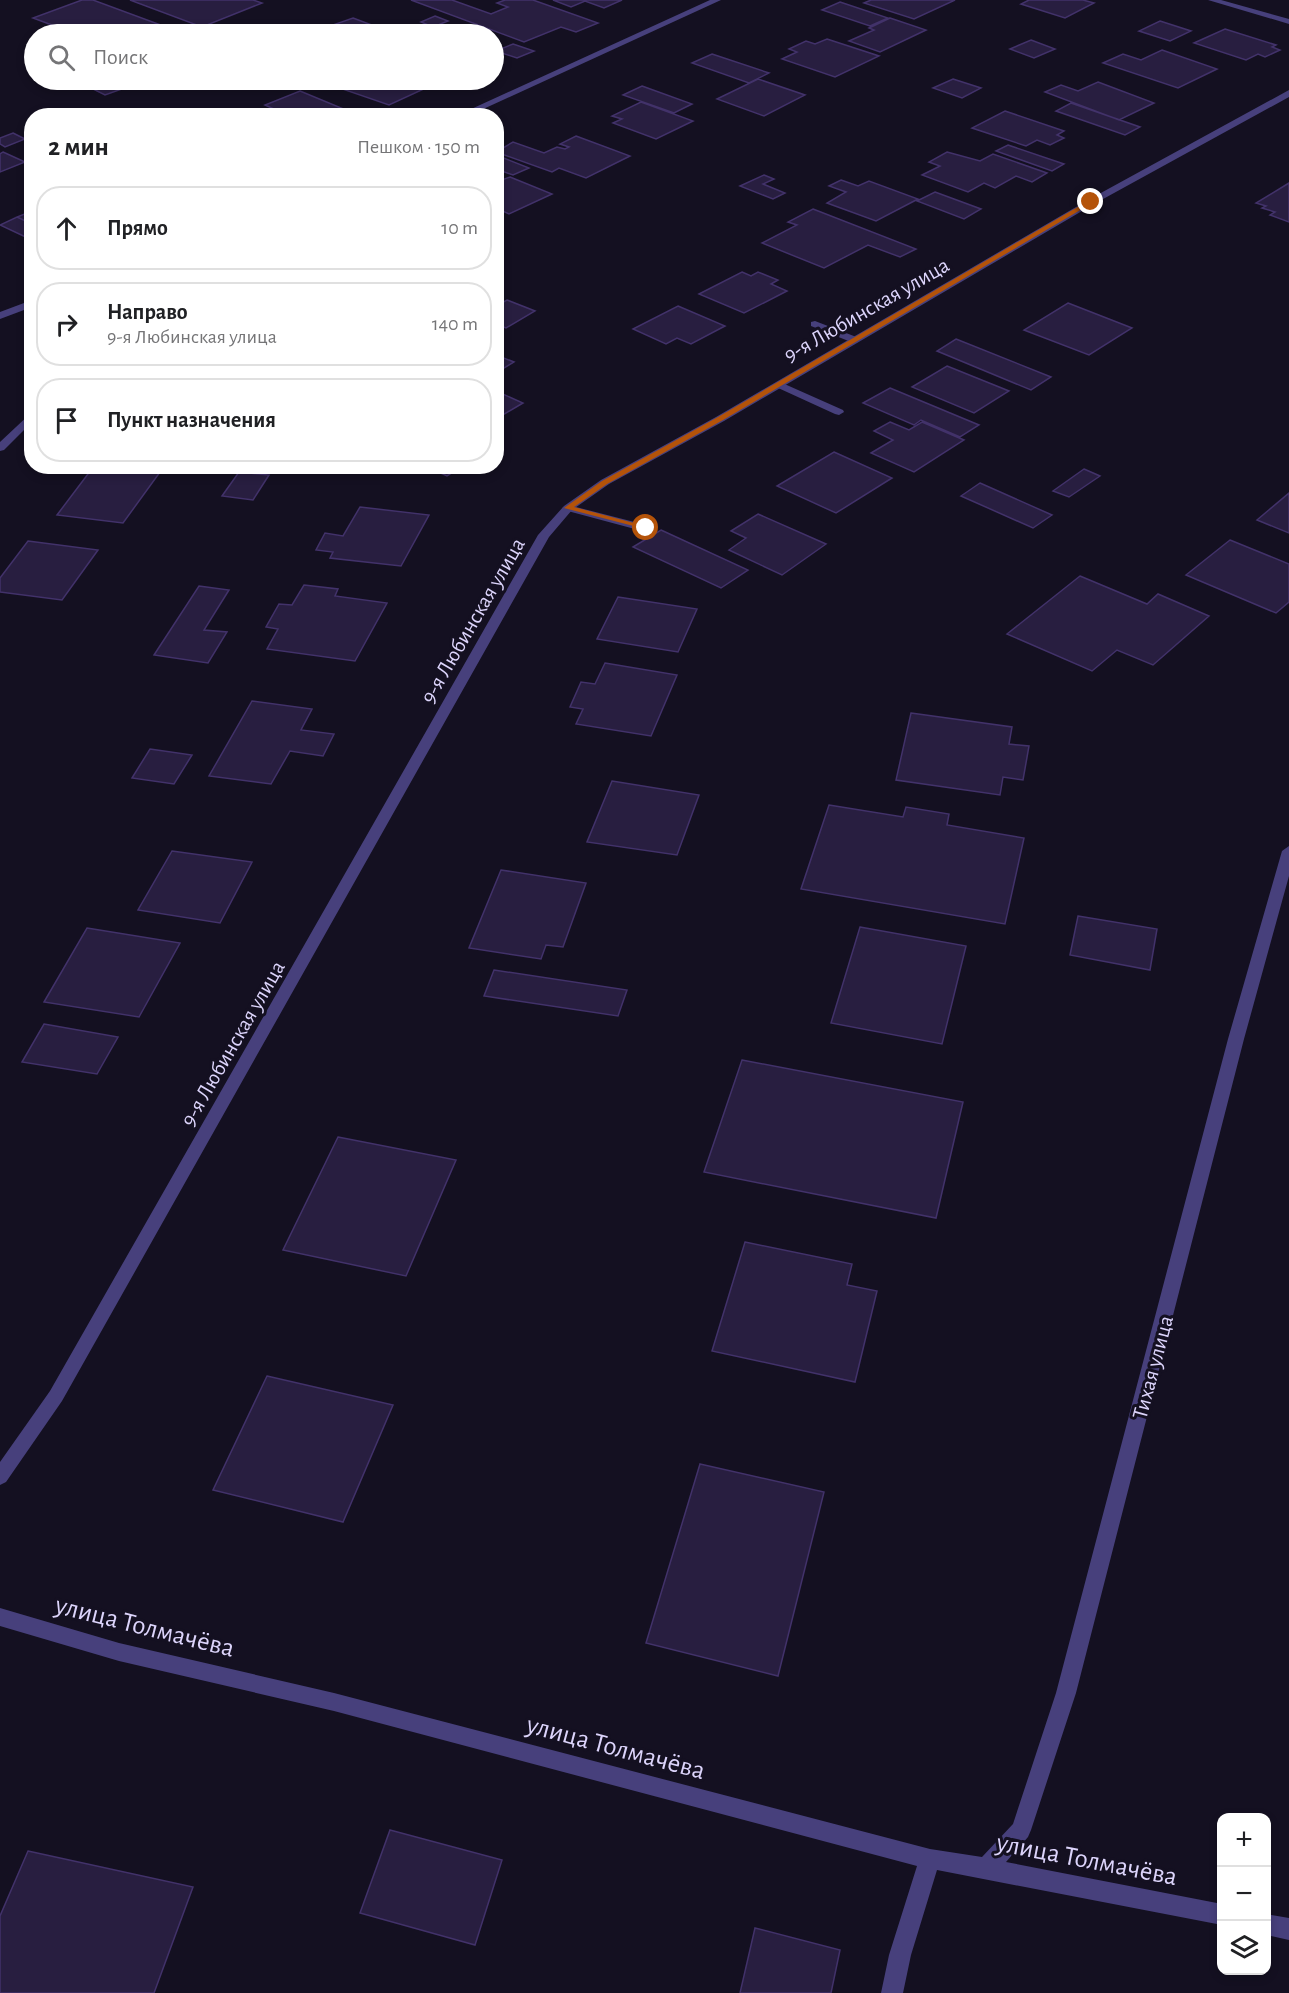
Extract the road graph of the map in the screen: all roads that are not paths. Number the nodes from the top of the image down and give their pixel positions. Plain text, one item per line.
1 (717, 0) edge
2 (1212, 0) edge
3 (1289, 22) edge
4 (1289, 93) edge
5 (478, 108) edge
6 (24, 306) edge
7 (0, 316) edge
8 (815, 324) dead end
9 (855, 340) junction
10 (780, 384) junction
11 (839, 412) dead end
12 (24, 423) edge
13 (0, 448) edge
14 (568, 508) junction
15 (646, 528) dead end
16 (1289, 851) edge
17 (0, 1477) edge
18 (0, 1617) edge
19 (930, 1859) junction
20 (986, 1868) junction
21 (1217, 1914) edge
22 (1271, 1925) edge
23 (1289, 1929) edge
24 (892, 1993) edge

1 - 5 street
2 - 3 street
4 - 9 street, 9-я Любинская улица
6 - 7 street
8 - 9 street
9 - 10 street, 9-я Любинская улица
10 - 11 street
10 - 14 street, 9-я Любинская улица
12 - 13 street
14 - 15 street
14 - 17 street, 9-я Любинская улица
16 - 20 street, Тихая улица
18 - 19 street, улица Толмачёва
19 - 20 street, улица Толмачёва
19 - 24 street
20 - 21 street, улица Толмачёва
22 - 23 street

